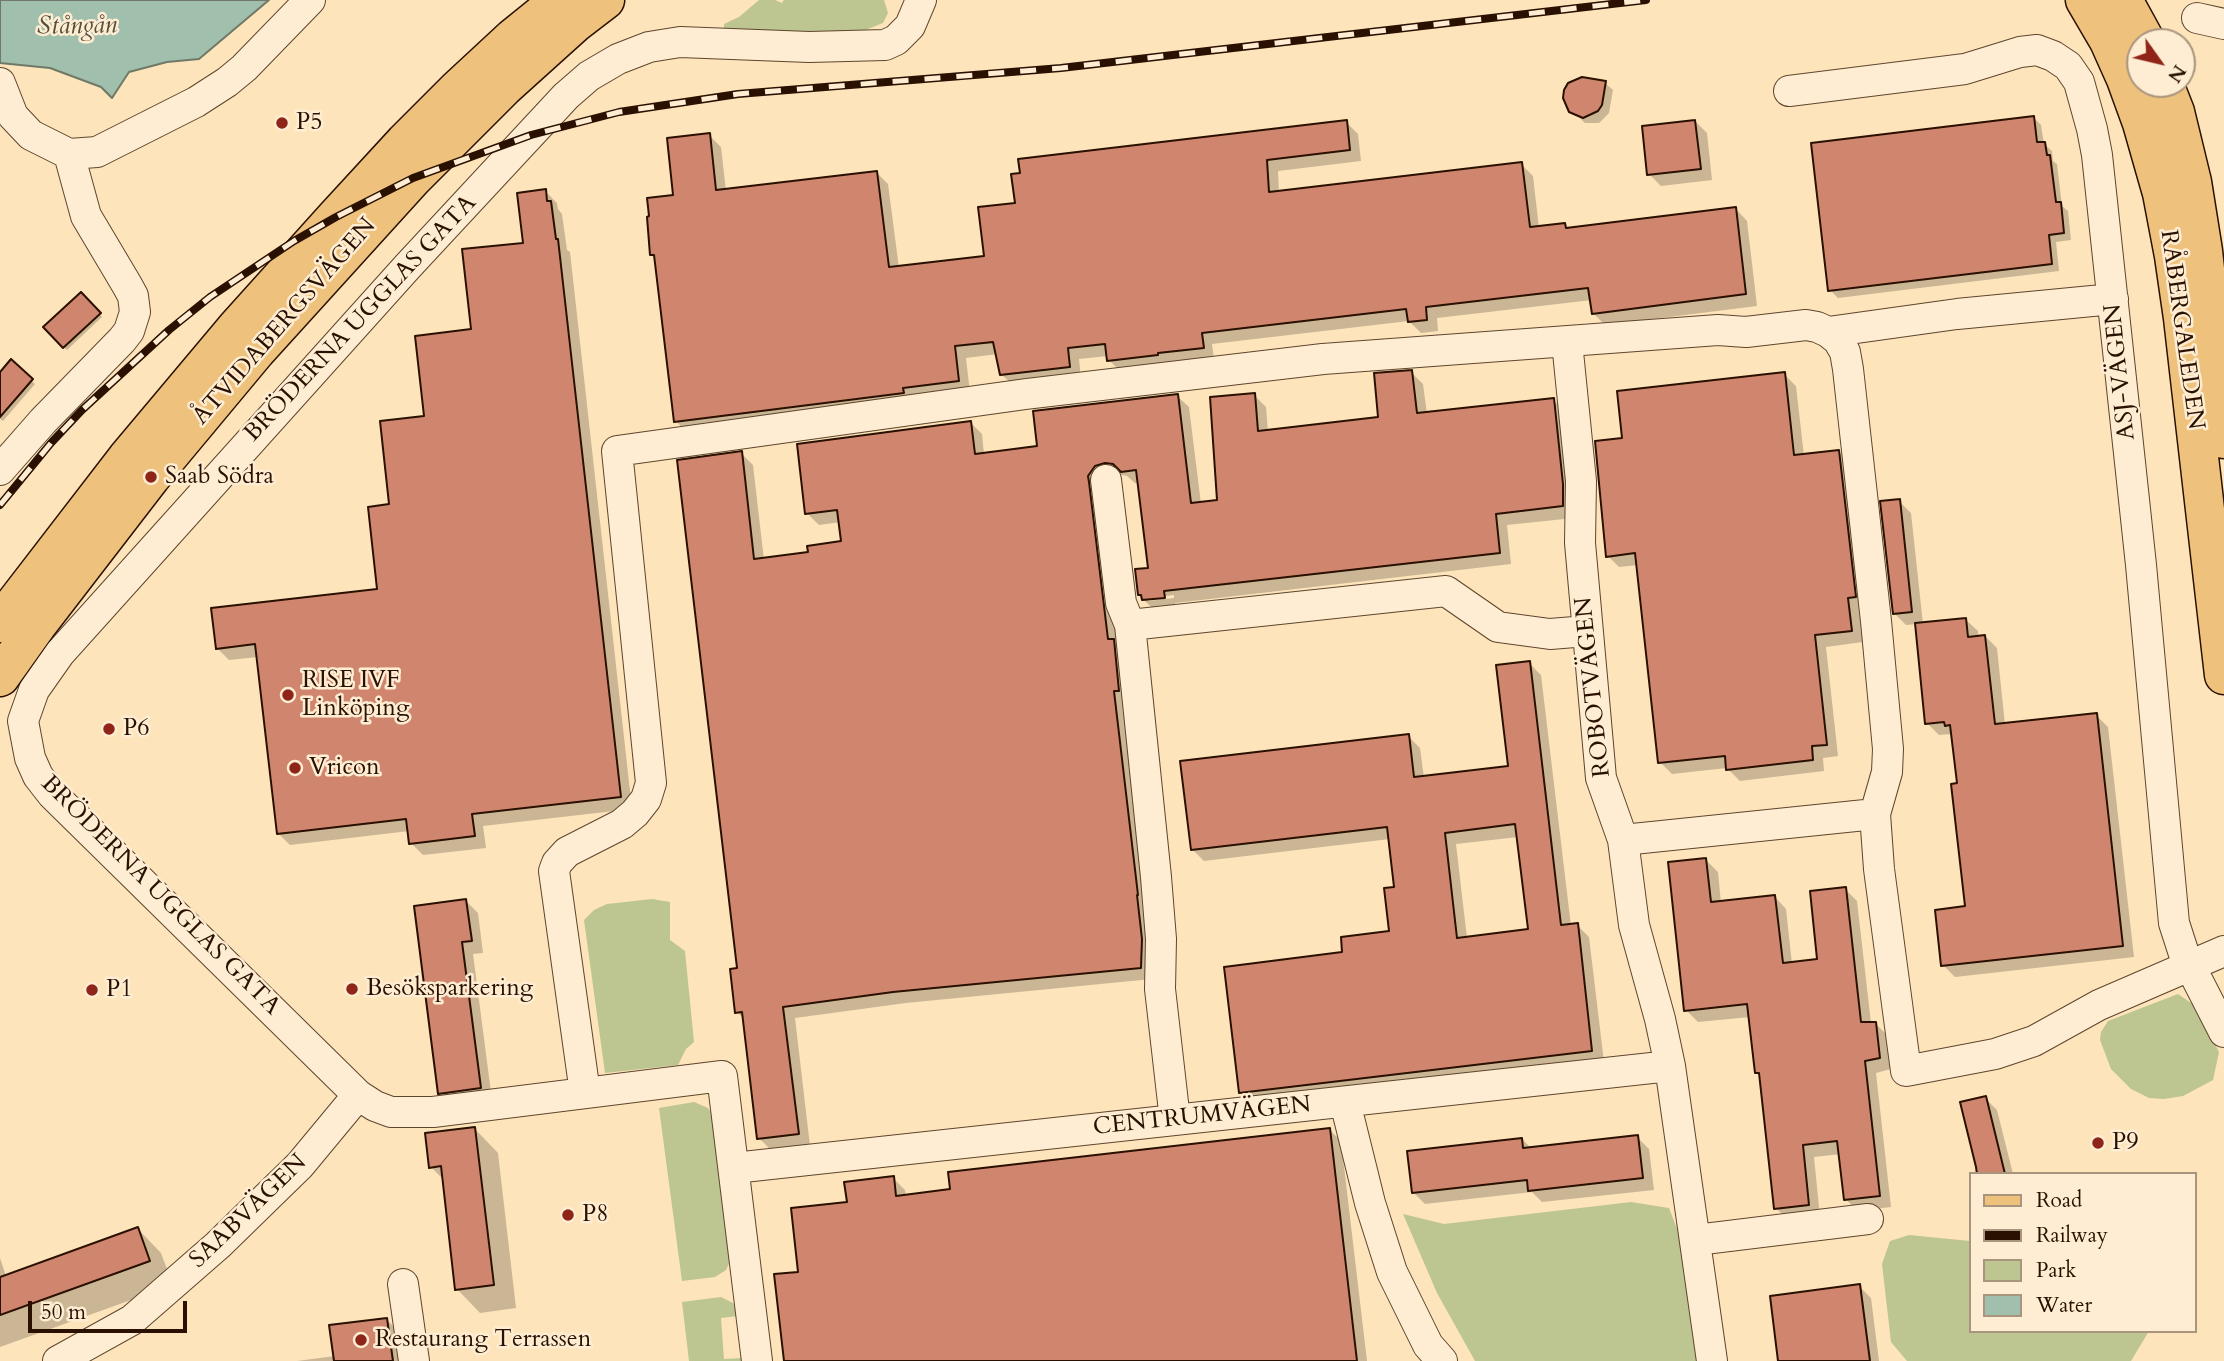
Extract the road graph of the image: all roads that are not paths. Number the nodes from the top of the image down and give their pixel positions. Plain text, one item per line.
1 (310, 0) edge
2 (560, 0) edge
3 (605, 0) edge
4 (920, 0) edge
5 (2085, 0) edge
6 (2123, 0) edge
7 (2138, 28) edge
8 (2, 87) edge
9 (1789, 91) dead end
10 (2170, 98) edge
11 (69, 154) junction
12 (2113, 299) junction
13 (1828, 332) junction
14 (1567, 342) junction
15 (2224, 439) edge
16 (0, 470) edge
17 (1106, 480) dead end
18 (0, 623) edge
19 (1130, 625) junction
20 (1587, 631) junction
21 (2224, 675) edge
22 (0, 677) edge
23 (1875, 814) junction
24 (1623, 840) junction
25 (2224, 951) edge
26 (2191, 967) junction
27 (2224, 1032) edge
28 (1670, 1066) junction
29 (585, 1093) junction
30 (358, 1095) junction
31 (1345, 1102) junction
32 (1175, 1120) junction
33 (734, 1168) junction
34 (1868, 1219) dead end
35 (1696, 1240) junction
36 (404, 1284) dead end
37 (58, 1361) edge
38 (414, 1361) edge
39 (757, 1361) edge
40 (1442, 1361) edge
41 (1712, 1361) edge

1 - 11 street
2 - 18 main road, ÅTVIDABERGSVÄGEN
3 - 22 main road, ÅTVIDABERGSVÄGEN
4 - 30 street, BRÖDERNA UGGLAS GATA
5 - 21 main road, RÅBERGALEDEN
6 - 7 main road
8 - 11 street
9 - 12 street, ASJ-VÄGEN
10 - 15 main road, RÅBERGALEDEN
11 - 16 street
12 - 13 street
12 - 26 street, ASJ-VÄGEN
13 - 14 street
13 - 23 street
14 - 20 street, ROBOTVÄGEN
14 - 29 street
17 - 19 street
19 - 20 street
19 - 32 street
20 - 24 street, ROBOTVÄGEN
23 - 24 street
23 - 26 street
24 - 28 street, ROBOTVÄGEN
25 - 26 street
26 - 27 street, ASJ-VÄGEN
28 - 31 street, CENTRUMVÄGEN
28 - 35 street, ROBOTVÄGEN
29 - 30 street, BRÖDERNA UGGLAS GATA
29 - 33 street, BRÖDERNA UGGLAS GATA
30 - 37 street, SAABVÄGEN
31 - 32 street, CENTRUMVÄGEN
31 - 40 street
32 - 33 street, CENTRUMVÄGEN
33 - 39 street
34 - 35 street
35 - 41 street, ROBOTVÄGEN
36 - 38 street

